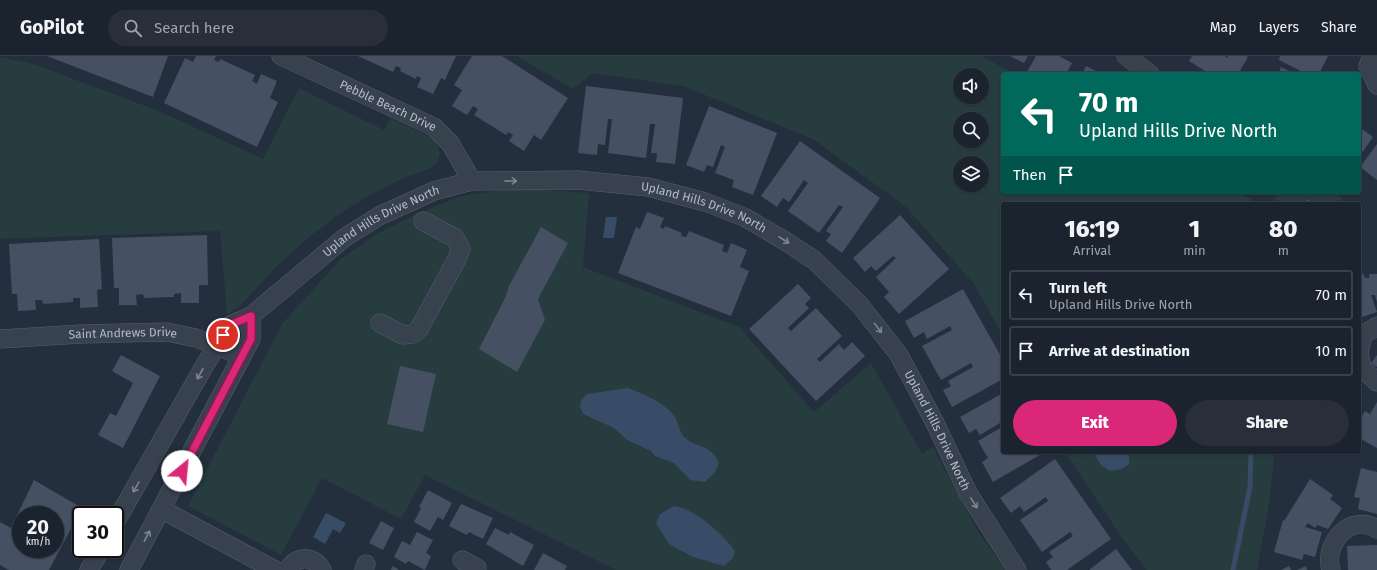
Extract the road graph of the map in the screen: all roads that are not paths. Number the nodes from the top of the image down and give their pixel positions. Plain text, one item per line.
1 (282, 56) edge
2 (1126, 56) edge
3 (1370, 61) edge
4 (1147, 72) edge
5 (1377, 85) edge
6 (472, 181) junction
7 (423, 221) dead end
8 (251, 316) junction
9 (380, 323) dead end
10 (1377, 326) edge
11 (0, 339) edge
12 (1361, 344) edge
13 (216, 346) junction
14 (242, 356) junction
15 (1361, 363) edge
16 (1377, 382) edge
17 (124, 508) edge
18 (161, 509) junction
19 (1377, 529) edge
20 (95, 558) edge
21 (89, 570) edge
22 (129, 570) edge
23 (274, 570) edge
24 (288, 570) edge
25 (322, 570) edge
26 (1017, 570) edge
27 (1331, 570) edge

1 - 6 street, Pebble Beach Drive
2 - 4 street
3 - 5 street
6 - 8 street, Upland Hills Drive North
6 -> 26 street, Upland Hills Drive North
7 - 9 street
8 - 13 street, Upland Hills Drive North
8 - 14 street
10 - 12 street
11 - 13 street, Saint Andrews Drive
13 - 14 street, Saint Andrews Drive
13 -> 17 street, Upland Hills Drive North
14 - 18 street
15 - 16 street
22 -> 18 street
18 - 23 street
19 - 27 street
20 - 21 street
24 - 25 street

